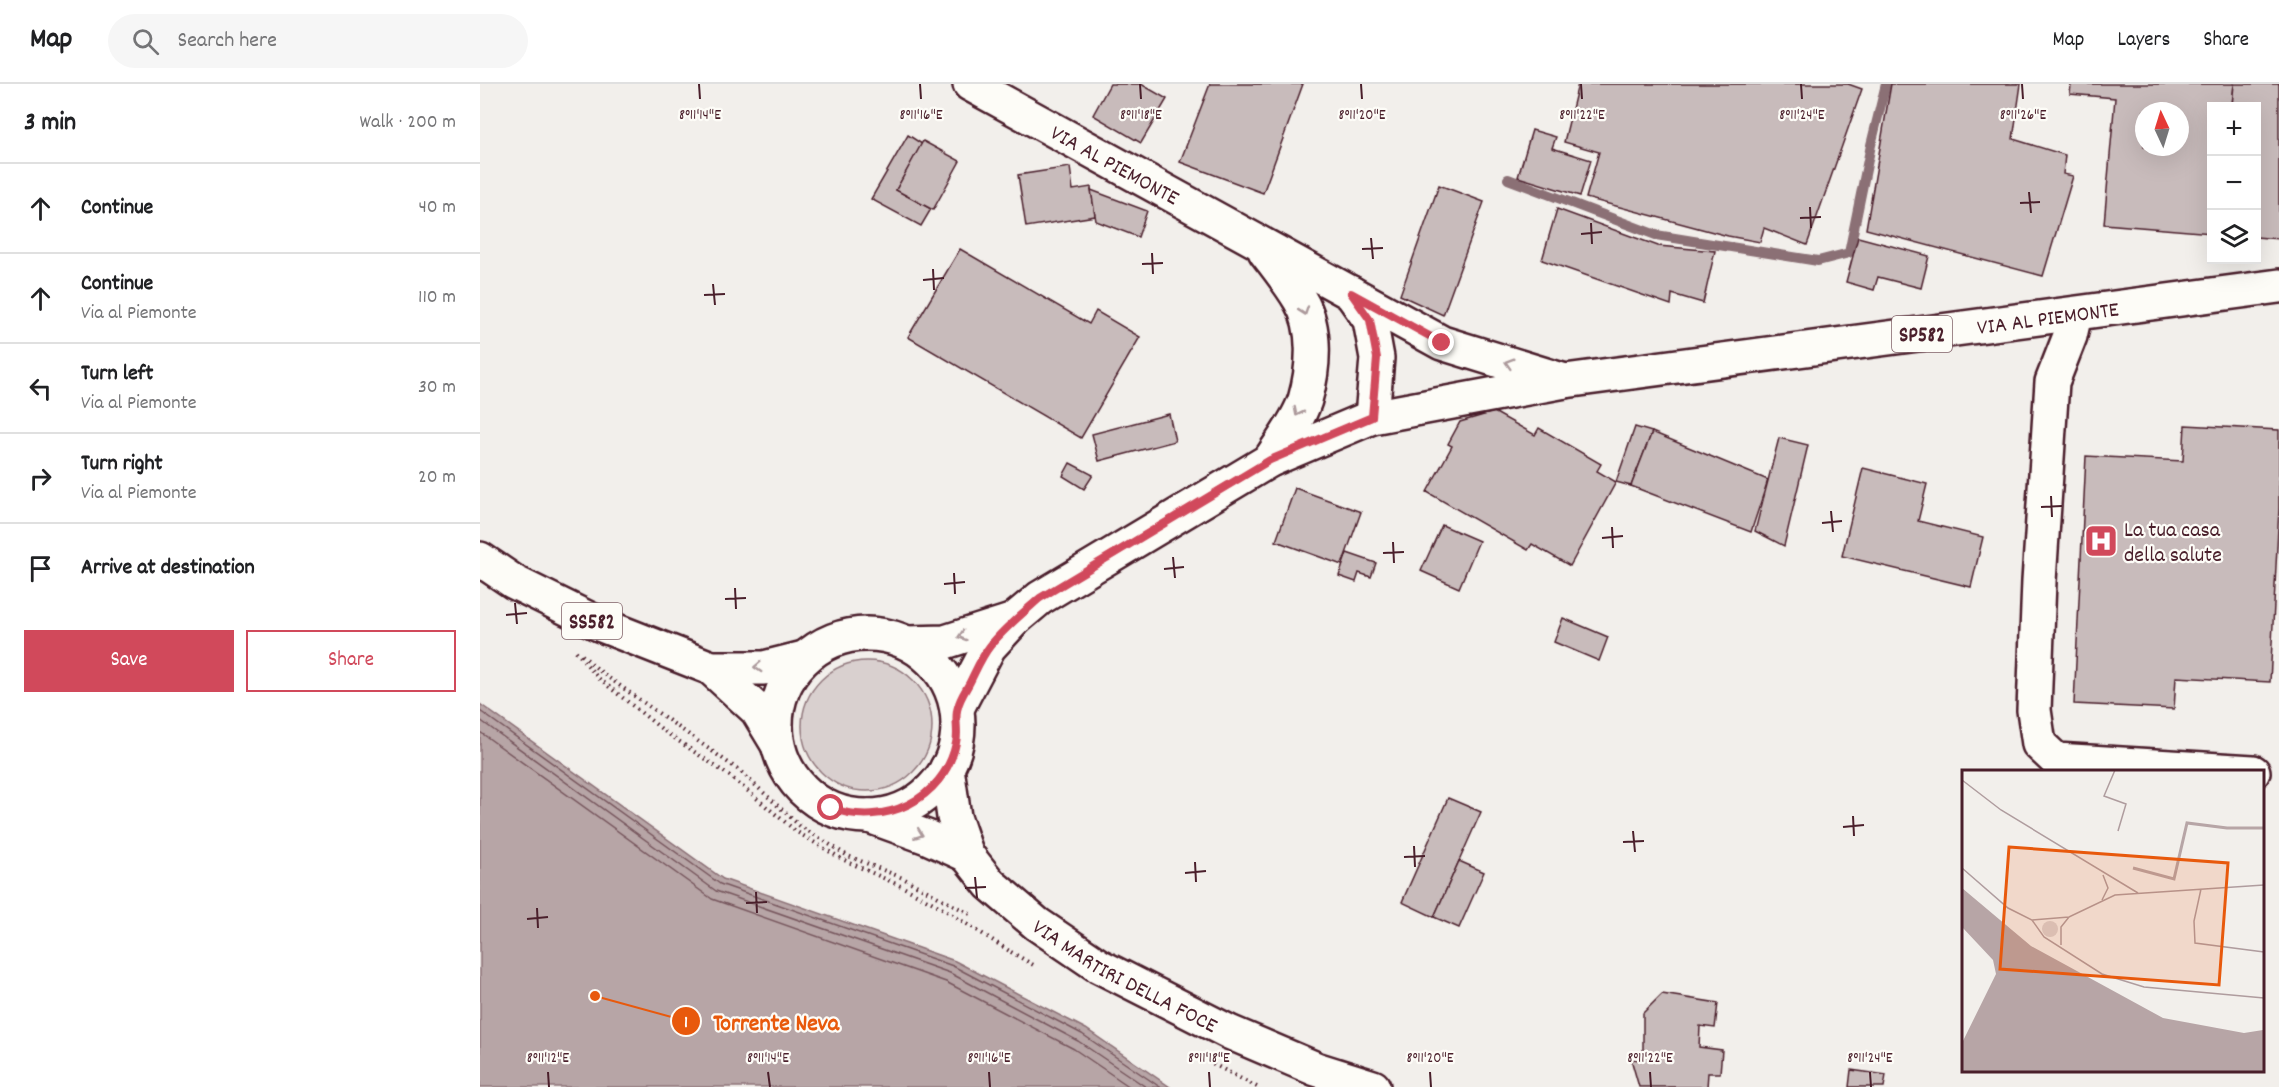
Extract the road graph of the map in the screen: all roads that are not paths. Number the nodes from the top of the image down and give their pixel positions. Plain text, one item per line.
1 (970, 84) edge
2 (1260, 245) junction
3 (2279, 286) edge
4 (1351, 293) junction
5 (2075, 314) junction
6 (1565, 381) junction
7 (1372, 417) junction
8 (1270, 460) junction
9 (480, 559) edge
10 (1015, 619) junction
11 (908, 643) junction
12 (804, 658) junction
13 (711, 668) junction
14 (957, 708) junction
15 (777, 743) junction
16 (947, 768) junction
17 (2220, 770) edge
18 (2264, 773) edge
19 (2279, 774) edge
20 (870, 816) junction
21 (967, 855) junction
22 (1373, 1087) edge

1 - 2 main road, VIA AL PIEMONTE
2 - 4 main road, VIA AL PIEMONTE
2 -> 8 main road, VIA AL PIEMONTE
3 - 5 main road, VIA AL PIEMONTE / SP582
6 -> 4 main road, VIA AL PIEMONTE
4 - 7 main road, VIA AL PIEMONTE
5 - 6 main road, VIA AL PIEMONTE / SP582
5 - 17 main road
6 - 7 main road, VIA AL PIEMONTE / SP582
7 - 8 main road, VIA AL PIEMONTE / SP582
8 - 10 main road, VIA AL PIEMONTE / SP582
9 - 13 main road, SS582
10 -> 11 main road, VIA AL PIEMONTE / SP582
10 - 14 main road, VIA AL PIEMONTE / SP582
11 - 12 main road
11 - 14 main road
12 -> 13 main road, SS582
12 - 15 main road
13 - 15 main road, SS582
14 - 16 main road
15 - 20 main road
16 - 20 main road
16 - 21 main road, VIA MARTIRI DELLA FOCE
18 - 19 main road
20 -> 21 main road, VIA MARTIRI DELLA FOCE
21 - 22 main road, VIA MARTIRI DELLA FOCE

